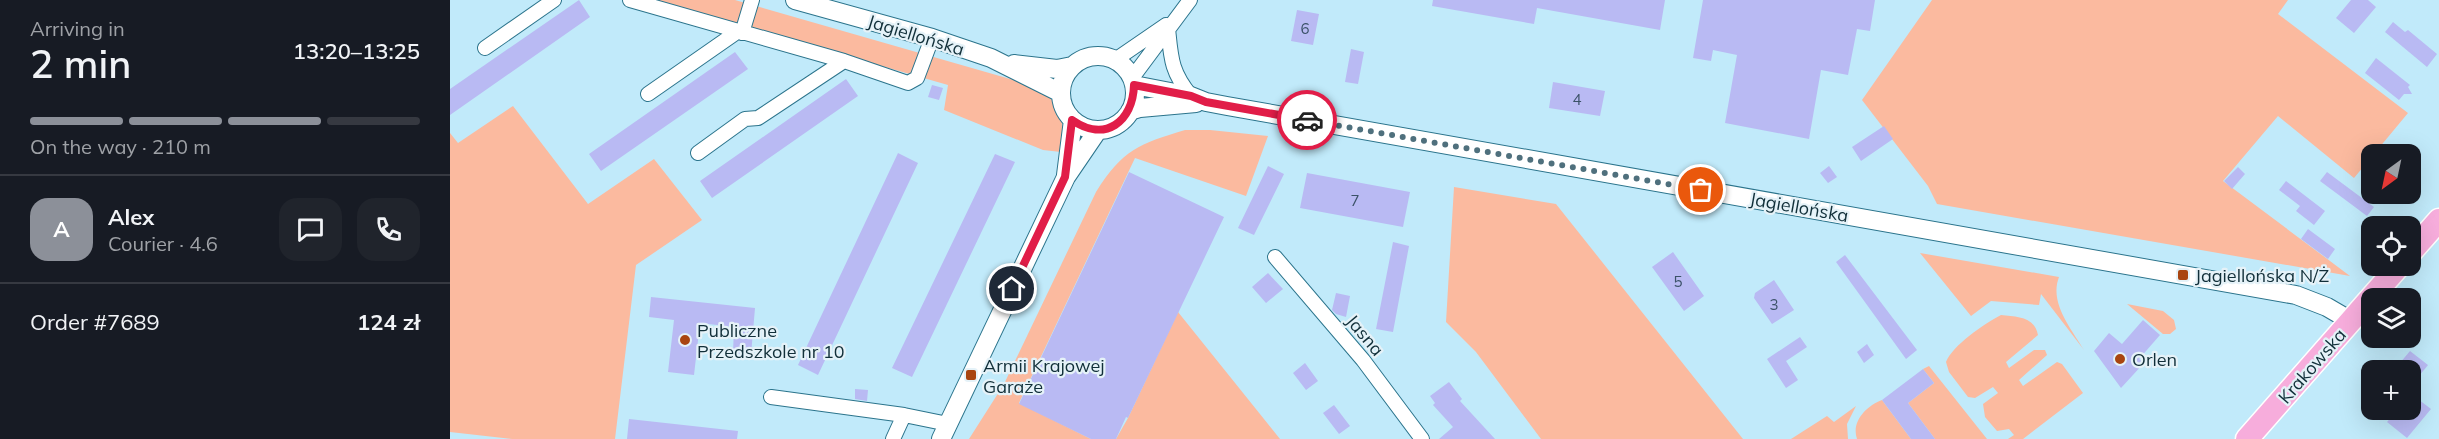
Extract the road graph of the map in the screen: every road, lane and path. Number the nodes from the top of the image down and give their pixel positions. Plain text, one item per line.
1 (554, 0) edge
2 (630, 0) edge
3 (752, 0) edge
4 (795, 0) edge
5 (1190, 0) edge
6 (1177, 16) junction
7 (1168, 28) junction
8 (739, 32) junction
9 (932, 38) junction
10 (485, 48) dead end
11 (1115, 60) junction
12 (844, 61) junction
13 (1002, 63) junction
14 (1072, 66) junction
15 (1133, 82) junction
16 (1061, 93) junction
17 (648, 94) dead end
18 (1198, 99) junction
19 (1130, 111) junction
20 (1072, 120) junction
21 (1098, 130) junction
22 (698, 153) dead end
23 (1065, 177) junction
24 (2439, 220) edge
25 (2421, 240) edge
26 (1275, 257) dead end
27 (2390, 276) edge
28 (2351, 321) junction
29 (771, 397) dead end
30 (904, 415) junction
31 (945, 432) edge
32 (893, 439) edge
33 (1422, 439) edge
34 (2247, 439) edge

1 - 10 street
2 - 8 street
3 - 8 street
4 - 9 street, Jagiellońska
5 - 6 street
6 - 7 street
6 - 11 street
7 - 15 street
7 - 18 street
8 - 12 street
8 - 17 street
9 - 12 street
9 - 13 street, Jagiellońska
11 - 14 street
11 - 15 street
12 - 22 street
13 - 14 street, Jagiellońska
13 - 16 street, Jagiellońska
14 - 16 street
15 - 18 street, Jagiellońska
15 - 19 street
16 - 20 street
18 - 19 street, Jagiellońska
18 - 28 street, Jagiellońska
19 - 21 street
20 - 21 street
20 - 23 street
21 - 23 street
23 - 31 street
24 - 25 main road
26 - 33 street, Jasna
27 - 28 main road, Krakowska
28 - 34 main road, Krakowska
29 - 30 street
30 - 31 street
30 - 32 street

